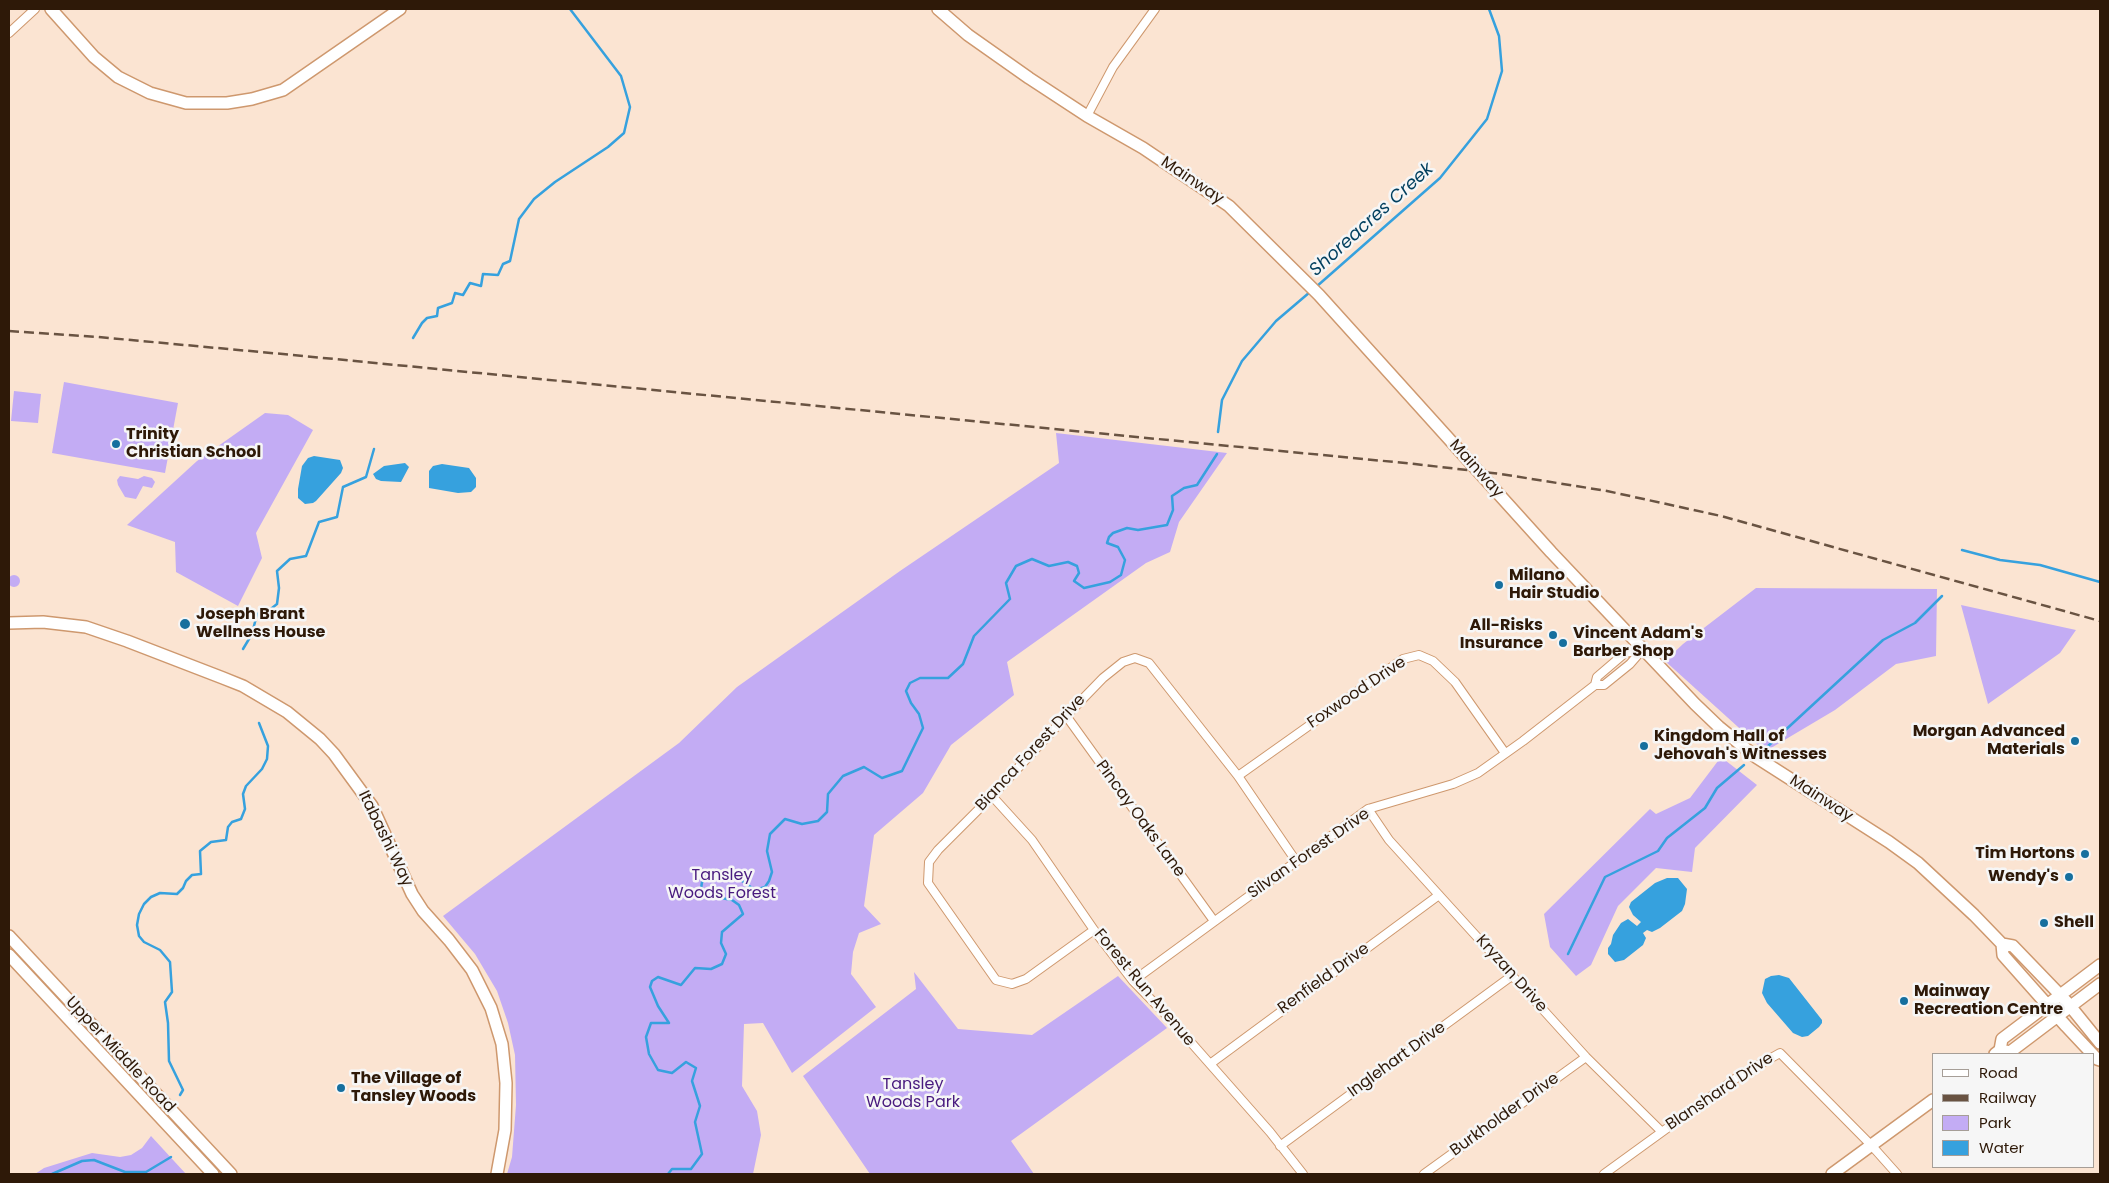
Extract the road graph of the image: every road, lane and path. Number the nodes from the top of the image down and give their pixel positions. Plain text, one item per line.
1 (35, 9) edge
2 (51, 9) edge
3 (400, 9) edge
4 (938, 9) edge
5 (1155, 9) edge
6 (9, 33) edge
7 (1087, 116) junction
8 (9, 623) edge
9 (1643, 649) junction
10 (1595, 685) junction
11 (1067, 717) junction
12 (1505, 753) junction
13 (1238, 776) junction
14 (992, 796) junction
15 (1368, 810) junction
16 (1296, 861) junction
17 (1439, 895) junction
18 (1214, 921) junction
19 (1094, 930) junction
20 (9, 936) edge
21 (2002, 944) junction
22 (9, 955) edge
23 (2100, 964) edge
24 (1513, 975) junction
25 (1133, 980) junction
26 (2100, 984) edge
27 (2061, 995) junction
28 (2048, 1005) junction
29 (2071, 1006) junction
30 (2058, 1016) junction
31 (2100, 1042) edge
32 (1997, 1052) edge
33 (2092, 1053) edge
34 (1586, 1057) junction
35 (1210, 1064) junction
36 (1932, 1101) edge
37 (1662, 1132) junction
38 (1280, 1146) junction
39 (1872, 1146) junction
40 (213, 1174) edge
41 (231, 1174) edge
42 (497, 1174) edge
43 (1303, 1174) edge
44 (1424, 1174) edge
45 (1604, 1174) edge
46 (1832, 1174) edge
47 (1897, 1174) edge

1 - 6 street
2 - 3 street
4 - 7 street, Mainway
5 - 7 street
7 - 9 street, Mainway
8 - 42 street, Itabashi Way
9 - 10 street, Silvan Forest Drive
9 - 10 street, Silvan Forest Drive
9 - 21 street, Mainway
10 - 12 street, Silvan Forest Drive
11 - 13 street, Bianca Forest Drive
11 - 14 street, Bianca Forest Drive
11 - 18 street, Pincay Oaks Lane
12 - 13 street, Foxwood Drive
12 - 15 street, Silvan Forest Drive
13 - 16 street, Bianca Forest Drive
14 - 19 street, Forest Run Avenue
14 - 19 street, Bianca Forest Drive
15 - 16 street, Silvan Forest Drive
15 - 17 street, Kryzan Drive
16 - 18 street, Silvan Forest Drive
17 - 24 street, Kryzan Drive
17 - 35 street, Renfield Drive
18 - 25 street, Silvan Forest Drive
19 - 25 street, Forest Run Avenue
20 - 41 street, Upper Middle Road
21 - 27 street, Mainway
21 - 28 street, Mainway
22 - 40 street, Upper Middle Road
23 - 27 street
24 - 34 street, Kryzan Drive
24 - 38 street, Inglehart Drive
25 - 35 street, Forest Run Avenue
26 - 29 street
27 - 28 street
27 - 29 street, Mainway
28 - 30 street, Mainway
28 - 32 street
29 - 30 street
29 - 31 street, Mainway
30 - 32 street
30 - 33 street, Mainway
34 - 37 street, Kryzan Drive
34 - 44 street, Burkholder Drive
35 - 38 street, Forest Run Avenue
36 - 39 street
37 - 39 street, Blanshard Drive
37 - 45 street, Blanshard Drive
38 - 43 street, Forest Run Avenue
39 - 46 street
39 - 47 street

